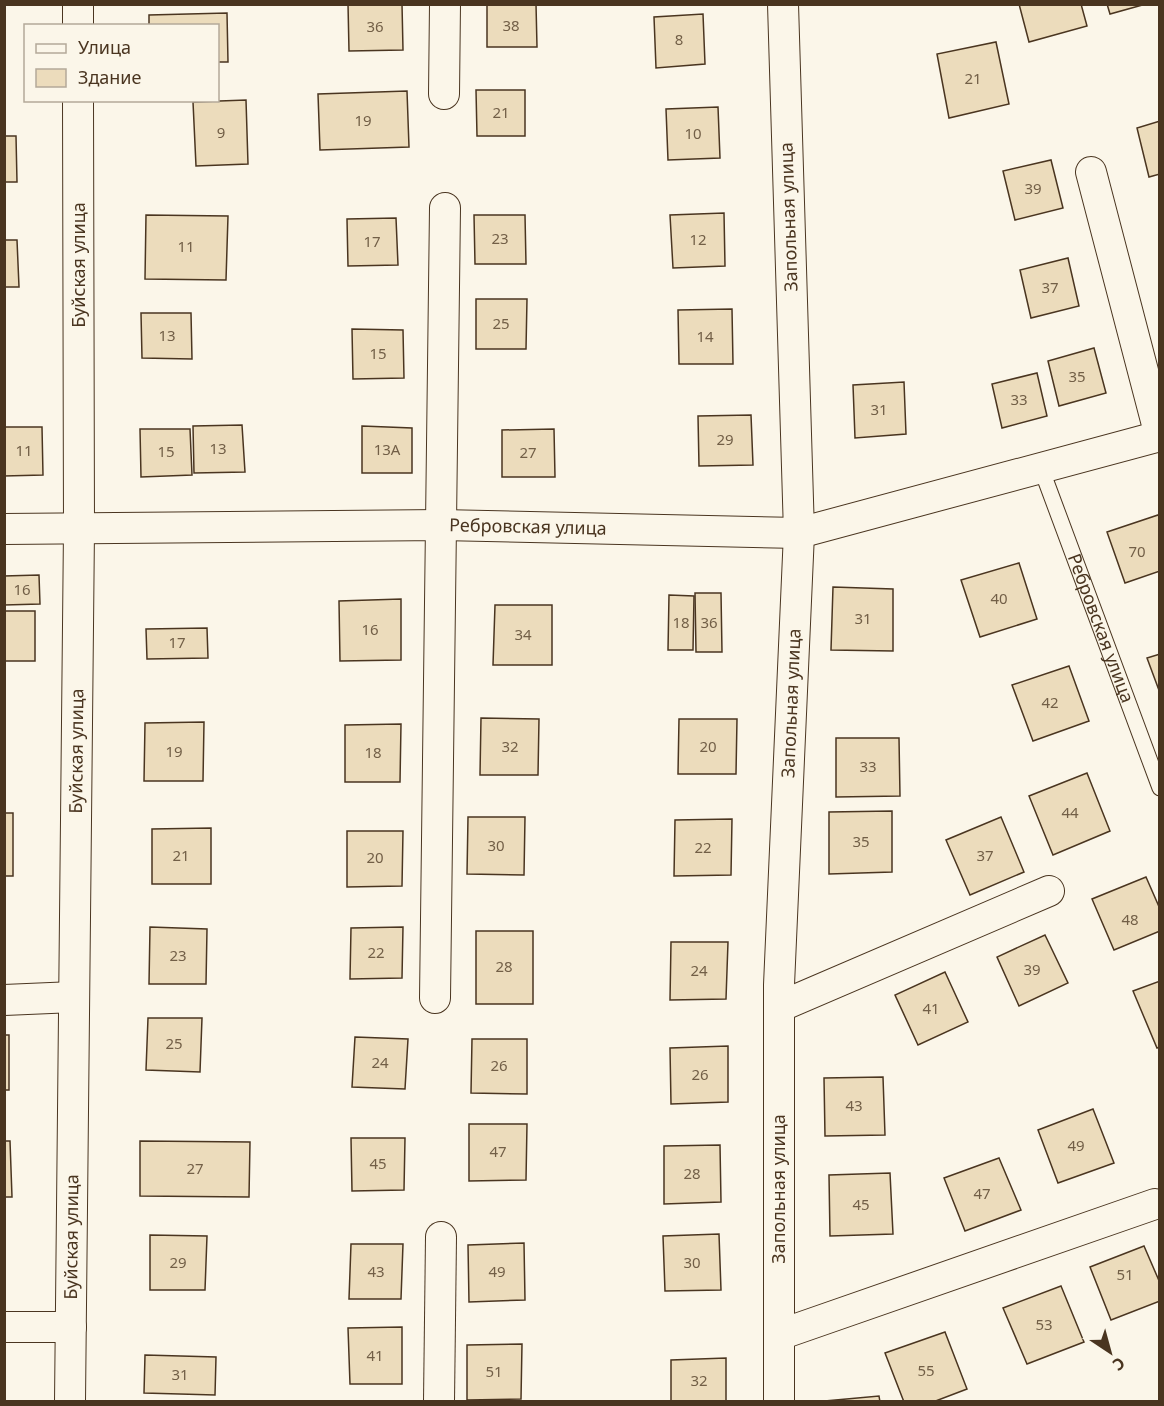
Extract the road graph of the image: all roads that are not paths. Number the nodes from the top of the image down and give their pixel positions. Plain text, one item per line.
1 (78, 4) edge
2 (445, 4) edge
3 (783, 4) edge
4 (78, 24) edge
5 (444, 94) dead end
6 (78, 102) edge
7 (1091, 172) dead end
8 (445, 208) dead end
9 (1160, 436) edge
10 (1041, 468) junction
11 (441, 525) junction
12 (4, 529) edge
13 (79, 529) junction
14 (799, 533) junction
15 (1160, 788) edge
16 (1049, 891) dead end
17 (74, 997) junction
18 (435, 998) dead end
19 (4, 1000) edge
20 (779, 1007) junction
21 (1155, 1204) dead end
22 (441, 1237) dead end
23 (4, 1327) edge
24 (71, 1327) junction
25 (779, 1335) junction
26 (70, 1401) edge
27 (439, 1401) edge
28 (779, 1401) edge

1 - 4 street
2 - 5 street
3 - 14 street, Запольная улица
6 - 13 street, Буйская улица
7 - 9 street
8 - 11 street
9 - 10 street, Ребровская улица
10 - 14 street, Ребровская улица
10 - 15 lane, Ребровская улица
11 - 13 street, Ребровская улица
11 - 14 street, Ребровская улица
11 - 18 street
12 - 13 street, Ребровская улица
13 - 17 street, Буйская улица
14 - 20 street, Запольная улица
16 - 20 street
17 - 19 street
17 - 24 street, Буйская улица
20 - 25 street, Запольная улица
21 - 25 street
22 - 27 street
23 - 24 street
24 - 26 street, Буйская улица
25 - 28 street, Запольная улица

